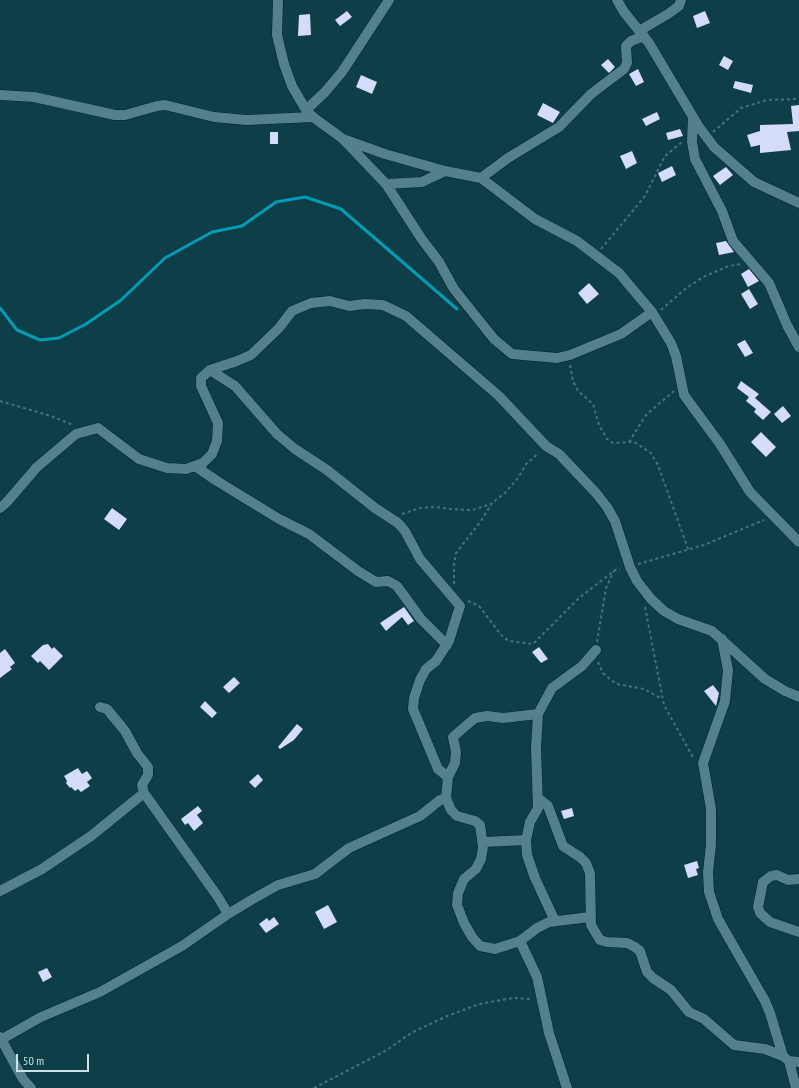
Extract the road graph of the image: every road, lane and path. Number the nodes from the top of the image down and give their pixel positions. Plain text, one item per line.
1 (278, 0) edge
2 (389, 0) edge
3 (617, 0) edge
4 (681, 0) edge
5 (642, 34) junction
6 (0, 94) edge
7 (796, 99) dead end
8 (310, 113) junction
9 (693, 117) junction
10 (707, 138) junction
11 (343, 139) junction
12 (684, 141) dead end
13 (445, 171) junction
14 (481, 178) junction
15 (386, 184) junction
16 (799, 203) edge
17 (597, 254) junction
18 (754, 264) junction
19 (653, 314) junction
20 (799, 348) edge
21 (570, 355) junction
22 (210, 370) junction
23 (681, 387) junction
24 (0, 401) edge
25 (86, 431) junction
26 (629, 442) junction
27 (546, 446) junction
28 (195, 466) junction
29 (492, 503) junction
30 (0, 508) edge
31 (774, 516) junction
32 (390, 519) junction
33 (799, 542) edge
34 (688, 550) junction
35 (630, 567) junction
36 (615, 570) junction
37 (456, 587) dead end
38 (642, 587) junction
39 (460, 606) junction
40 (722, 638) junction
41 (447, 645) junction
42 (596, 650) junction
43 (799, 697) edge
44 (663, 699) junction
45 (100, 707) dead end
46 (538, 714) junction
47 (704, 775) junction
48 (448, 777) junction
49 (144, 793) junction
50 (446, 798) junction
51 (538, 798) junction
52 (526, 840) junction
53 (483, 842) junction
54 (799, 879) edge
55 (0, 891) edge
56 (228, 914) junction
57 (590, 917) junction
58 (555, 921) junction
59 (799, 932) edge
60 (520, 941) junction
61 (542, 1000) junction
62 (1, 1038) edge
63 (790, 1060) edge
64 (31, 1088) edge
65 (314, 1088) edge
66 (567, 1088) edge
67 (796, 1088) edge

1 - 8 street
2 - 8 street
3 - 5 street
4 - 5 street
5 - 9 street
5 - 14 street
6 - 8 street
7 - 10 path
8 - 11 street
9 - 10 street
9 - 18 street
10 - 16 street
11 - 13 street
11 - 15 street
12 - 17 path
13 - 14 street
13 - 15 street
14 - 17 street
15 - 21 street
17 - 19 street
18 - 19 path
18 - 20 street
19 - 21 street
19 - 23 street
21 - 26 path
22 - 27 street
22 - 28 street
22 - 32 street
23 - 26 path
23 - 31 street
24 - 25 path
25 - 28 street
25 - 30 street
26 - 34 path
27 - 29 path
27 - 35 street
28 - 41 street
29 - 32 path
29 - 37 path
31 - 33 street
31 - 34 path
32 - 39 street
34 - 35 path
35 - 36 path
35 - 38 street
36 - 39 path
36 - 42 path
38 - 40 street
38 - 44 path
39 - 41 street
40 - 43 street
40 - 47 street
41 - 48 street
42 - 44 path
42 - 46 street
44 - 47 path
45 - 49 street
46 - 48 street
46 - 51 street
47 - 63 street
48 - 50 street
49 - 55 street
49 - 56 street
50 - 53 street
50 - 56 street
51 - 52 street
51 - 57 street
52 - 53 street
52 - 58 street
53 - 60 street
54 - 59 street
56 - 62 street
57 - 58 street
57 - 63 street
58 - 60 street
60 - 61 street
61 - 65 path
61 - 66 street
62 - 64 street
63 - 67 street

